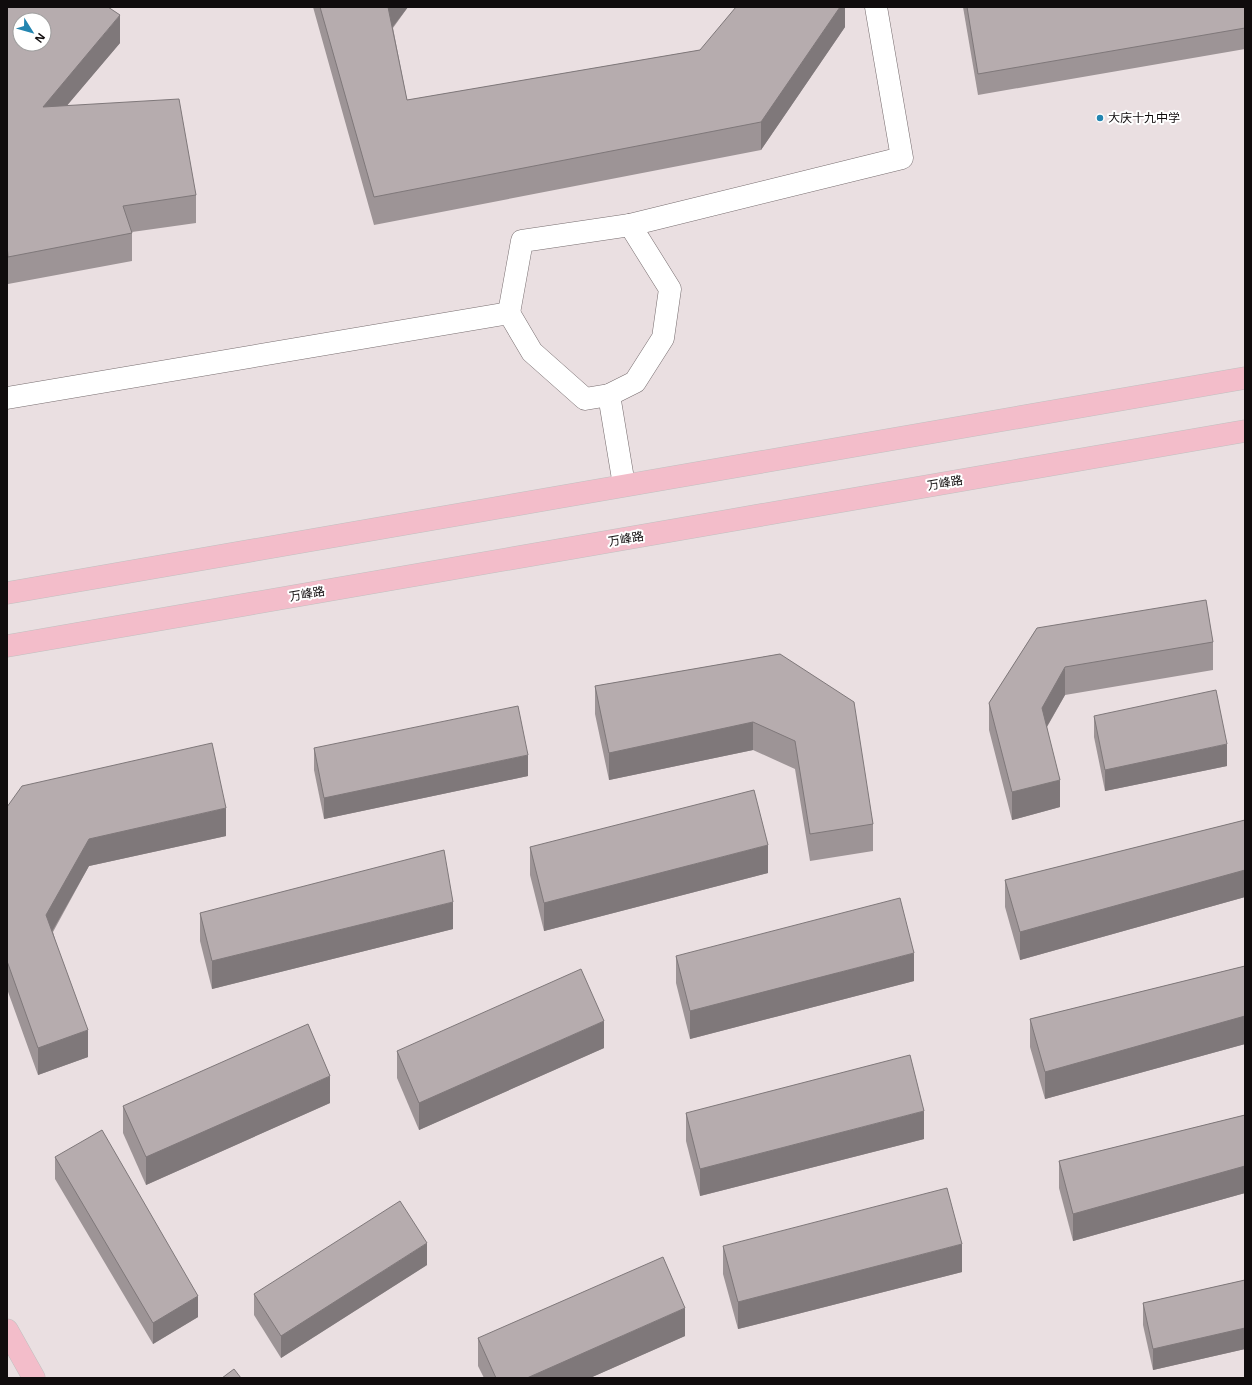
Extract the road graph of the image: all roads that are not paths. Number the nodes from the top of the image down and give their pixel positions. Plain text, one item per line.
1 (876, 7) edge
2 (630, 225) junction
3 (509, 313) junction
4 (1245, 378) edge
5 (609, 395) junction
6 (7, 398) edge
7 (1245, 431) edge
8 (624, 486) junction
9 (7, 592) edge
10 (7, 646) edge
11 (7, 1330) edge
12 (34, 1378) edge

1 - 2 lane
2 - 3 lane
2 - 5 lane
3 - 5 lane
3 - 6 lane
4 - 8 main road
5 - 8 lane
7 - 10 main road, 万峰路
8 - 9 main road
11 - 12 main road

